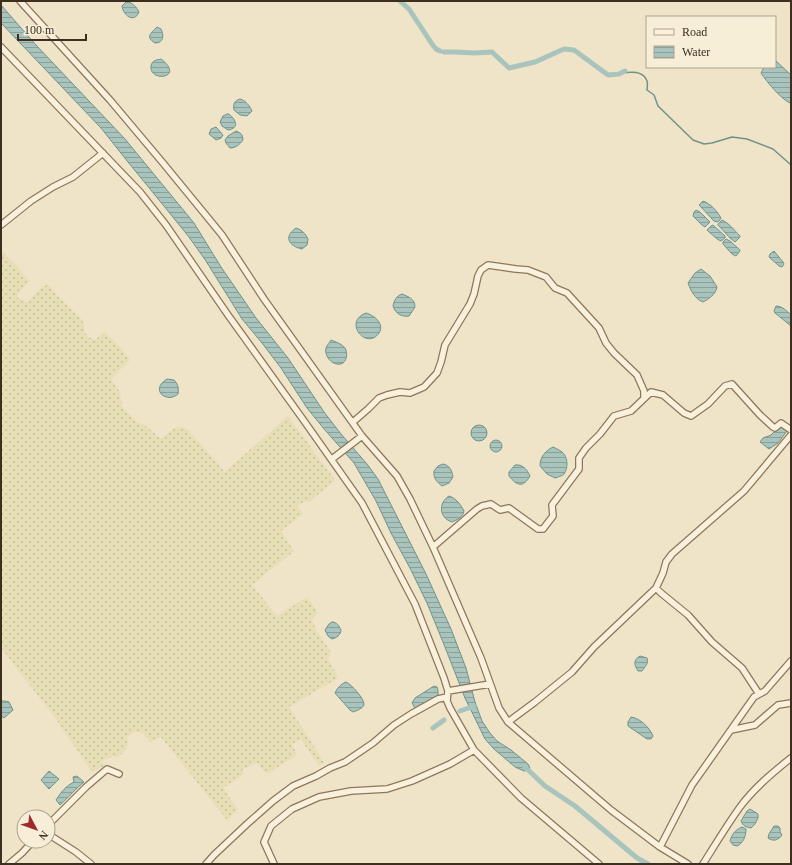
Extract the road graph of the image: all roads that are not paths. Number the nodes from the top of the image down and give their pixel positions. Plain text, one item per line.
1 (20, 1) edge
2 (1, 47) edge
3 (103, 153) junction
4 (1, 225) edge
5 (644, 398) junction
6 (353, 422) junction
7 (791, 430) edge
8 (791, 435) edge
9 (362, 436) junction
10 (332, 459) junction
11 (433, 548) junction
12 (656, 588) junction
13 (791, 661) edge
14 (490, 684) junction
15 (447, 694) junction
16 (759, 694) junction
17 (791, 703) edge
18 (508, 722) junction
19 (731, 730) junction
20 (474, 750) junction
21 (791, 758) edge
22 (119, 774) dead end
23 (56, 817) edge
24 (56, 839) edge
25 (660, 847) junction
26 (25, 849) edge
27 (9, 864) edge
28 (91, 864) edge
29 (206, 864) edge
30 (274, 864) edge
31 (599, 864) edge
32 (688, 864) edge
33 (703, 864) edge

1 - 6 street
2 - 3 street
3 - 4 street
3 - 10 street
5 - 6 street
5 - 7 street
5 - 11 street
6 - 9 street
8 - 12 street
9 - 10 street
9 - 11 street
10 - 15 street
11 - 14 street
12 - 16 street
12 - 18 street
13 - 16 street
14 - 15 street
14 - 18 street
15 - 20 street
15 - 29 street
16 - 19 street
17 - 19 street
18 - 25 street
19 - 25 street
20 - 30 street
20 - 31 street
21 - 33 street
22 - 23 street
24 - 28 street
25 - 32 street
26 - 27 street

